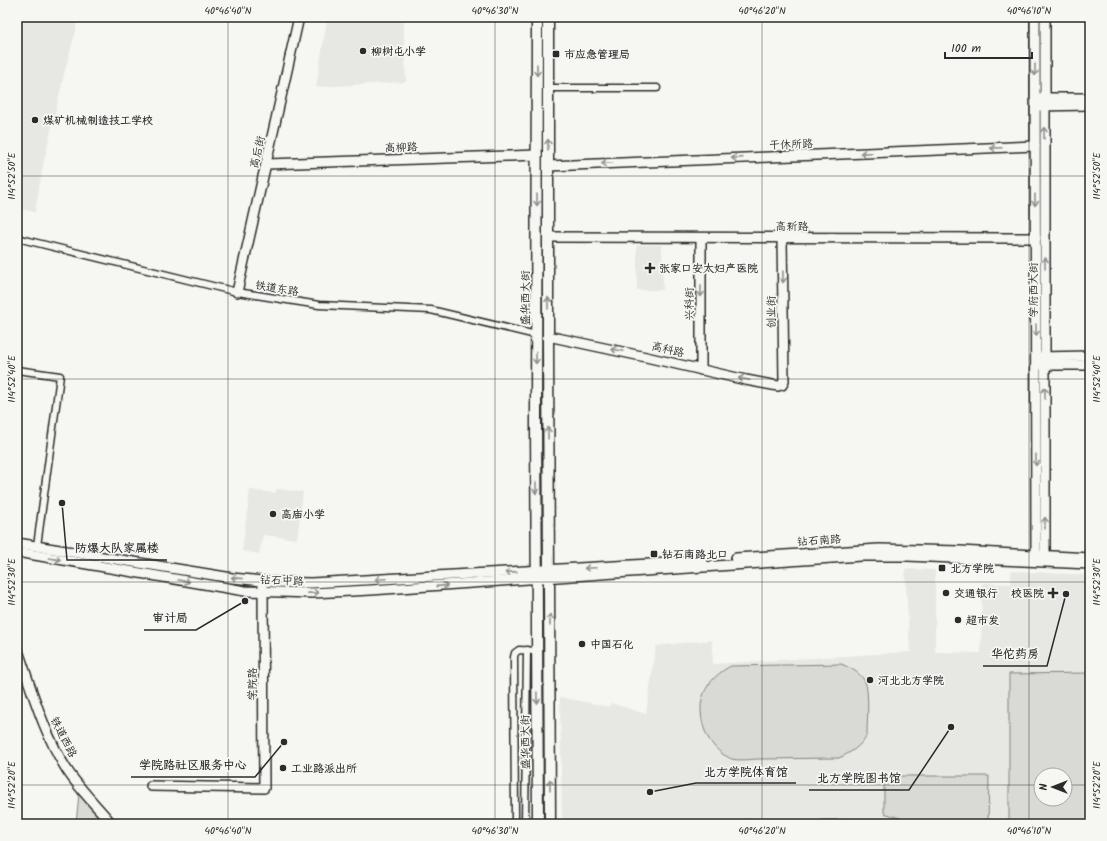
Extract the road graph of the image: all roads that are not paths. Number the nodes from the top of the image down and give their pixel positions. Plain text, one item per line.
1 (299, 17) edge
2 (532, 17) edge
3 (537, 17) edge
4 (548, 17) edge
5 (1035, 17) edge
6 (1045, 17) edge
7 (537, 49) junction
8 (548, 88) junction
9 (657, 88) dead end
10 (1090, 98) edge
11 (1040, 102) junction
12 (1090, 105) edge
13 (1035, 146) junction
14 (537, 155) junction
15 (266, 164) junction
16 (548, 166) junction
17 (17, 238) edge
18 (548, 238) junction
19 (701, 238) junction
20 (782, 238) junction
21 (1036, 238) junction
22 (237, 292) junction
23 (536, 335) junction
24 (548, 336) junction
25 (1090, 356) edge
26 (1040, 361) junction
27 (1090, 364) edge
28 (17, 370) edge
29 (701, 370) junction
30 (782, 385) joint
31 (536, 455) junction
32 (548, 455) junction
33 (17, 543) edge
34 (38, 546) junction
35 (17, 552) edge
36 (1090, 558) edge
37 (1041, 559) junction
38 (1090, 564) edge
39 (550, 574) junction
40 (537, 575) junction
41 (263, 581) junction
42 (263, 592) junction
43 (17, 648) edge
44 (533, 653) junction
45 (151, 786) dead end
46 (515, 822) dead end
47 (112, 824) edge
48 (525, 824) edge
49 (538, 824) edge
50 (550, 824) edge

1 - 15 street, 高后街
2 - 7 street
3 - 7 main road, 盛华西大街
4 - 8 main road, 盛华西大街
5 -> 11 street, 学府西大街
6 - 11 street, 学府西大街
7 -> 14 main road, 盛华西大街
8 - 9 street
16 -> 8 main road, 盛华西大街
10 - 11 street
11 - 12 street
11 - 13 street, 学府西大街
26 -> 11 street, 学府西大街
13 -> 16 street, 干休所路
13 -> 21 street, 学府西大街
14 - 15 street, 高柳路
14 -> 23 main road, 盛华西大街
15 - 22 street, 高后街
16 - 18 main road, 盛华西大街
17 - 22 street, 铁道东路
18 - 19 street, 高新路
24 -> 18 main road, 盛华西大街
19 - 20 street, 高新路
19 -> 29 street, 兴科街
20 - 21 street, 高新路
20 -> 30 street, 创业街
21 -> 26 street, 学府西大街
22 - 23 street, 铁道东路
23 -> 31 main road, 盛华西大街
29 -> 24 street, 高科路
32 -> 24 main road, 盛华西大街
25 - 26 street
26 - 27 street
26 - 37 street, 学府西大街
28 - 34 street
30 -> 29 street, 高科路
31 - 32 main road
31 -> 40 main road, 盛华西大街
32 - 39 main road, 盛华西大街
33 - 34 street, 钻石中路
41 -> 34 street, 钻石中路
35 -> 42 street, 钻石中路
36 - 37 street, 钻石南路
37 - 38 street, 钻石南路
37 - 39 street, 钻石南路
39 - 40 street, 钻石中路
50 -> 39 main road, 盛华西大街
40 -> 41 street, 钻石中路
42 -> 40 street, 钻石中路
40 - 44 main road, 盛华西大街
41 - 42 street, 学院路
42 - 45 street, 学院路
43 - 47 street, 铁道西路
44 - 46 street
44 - 48 street
44 -> 49 main road, 盛华西大街

